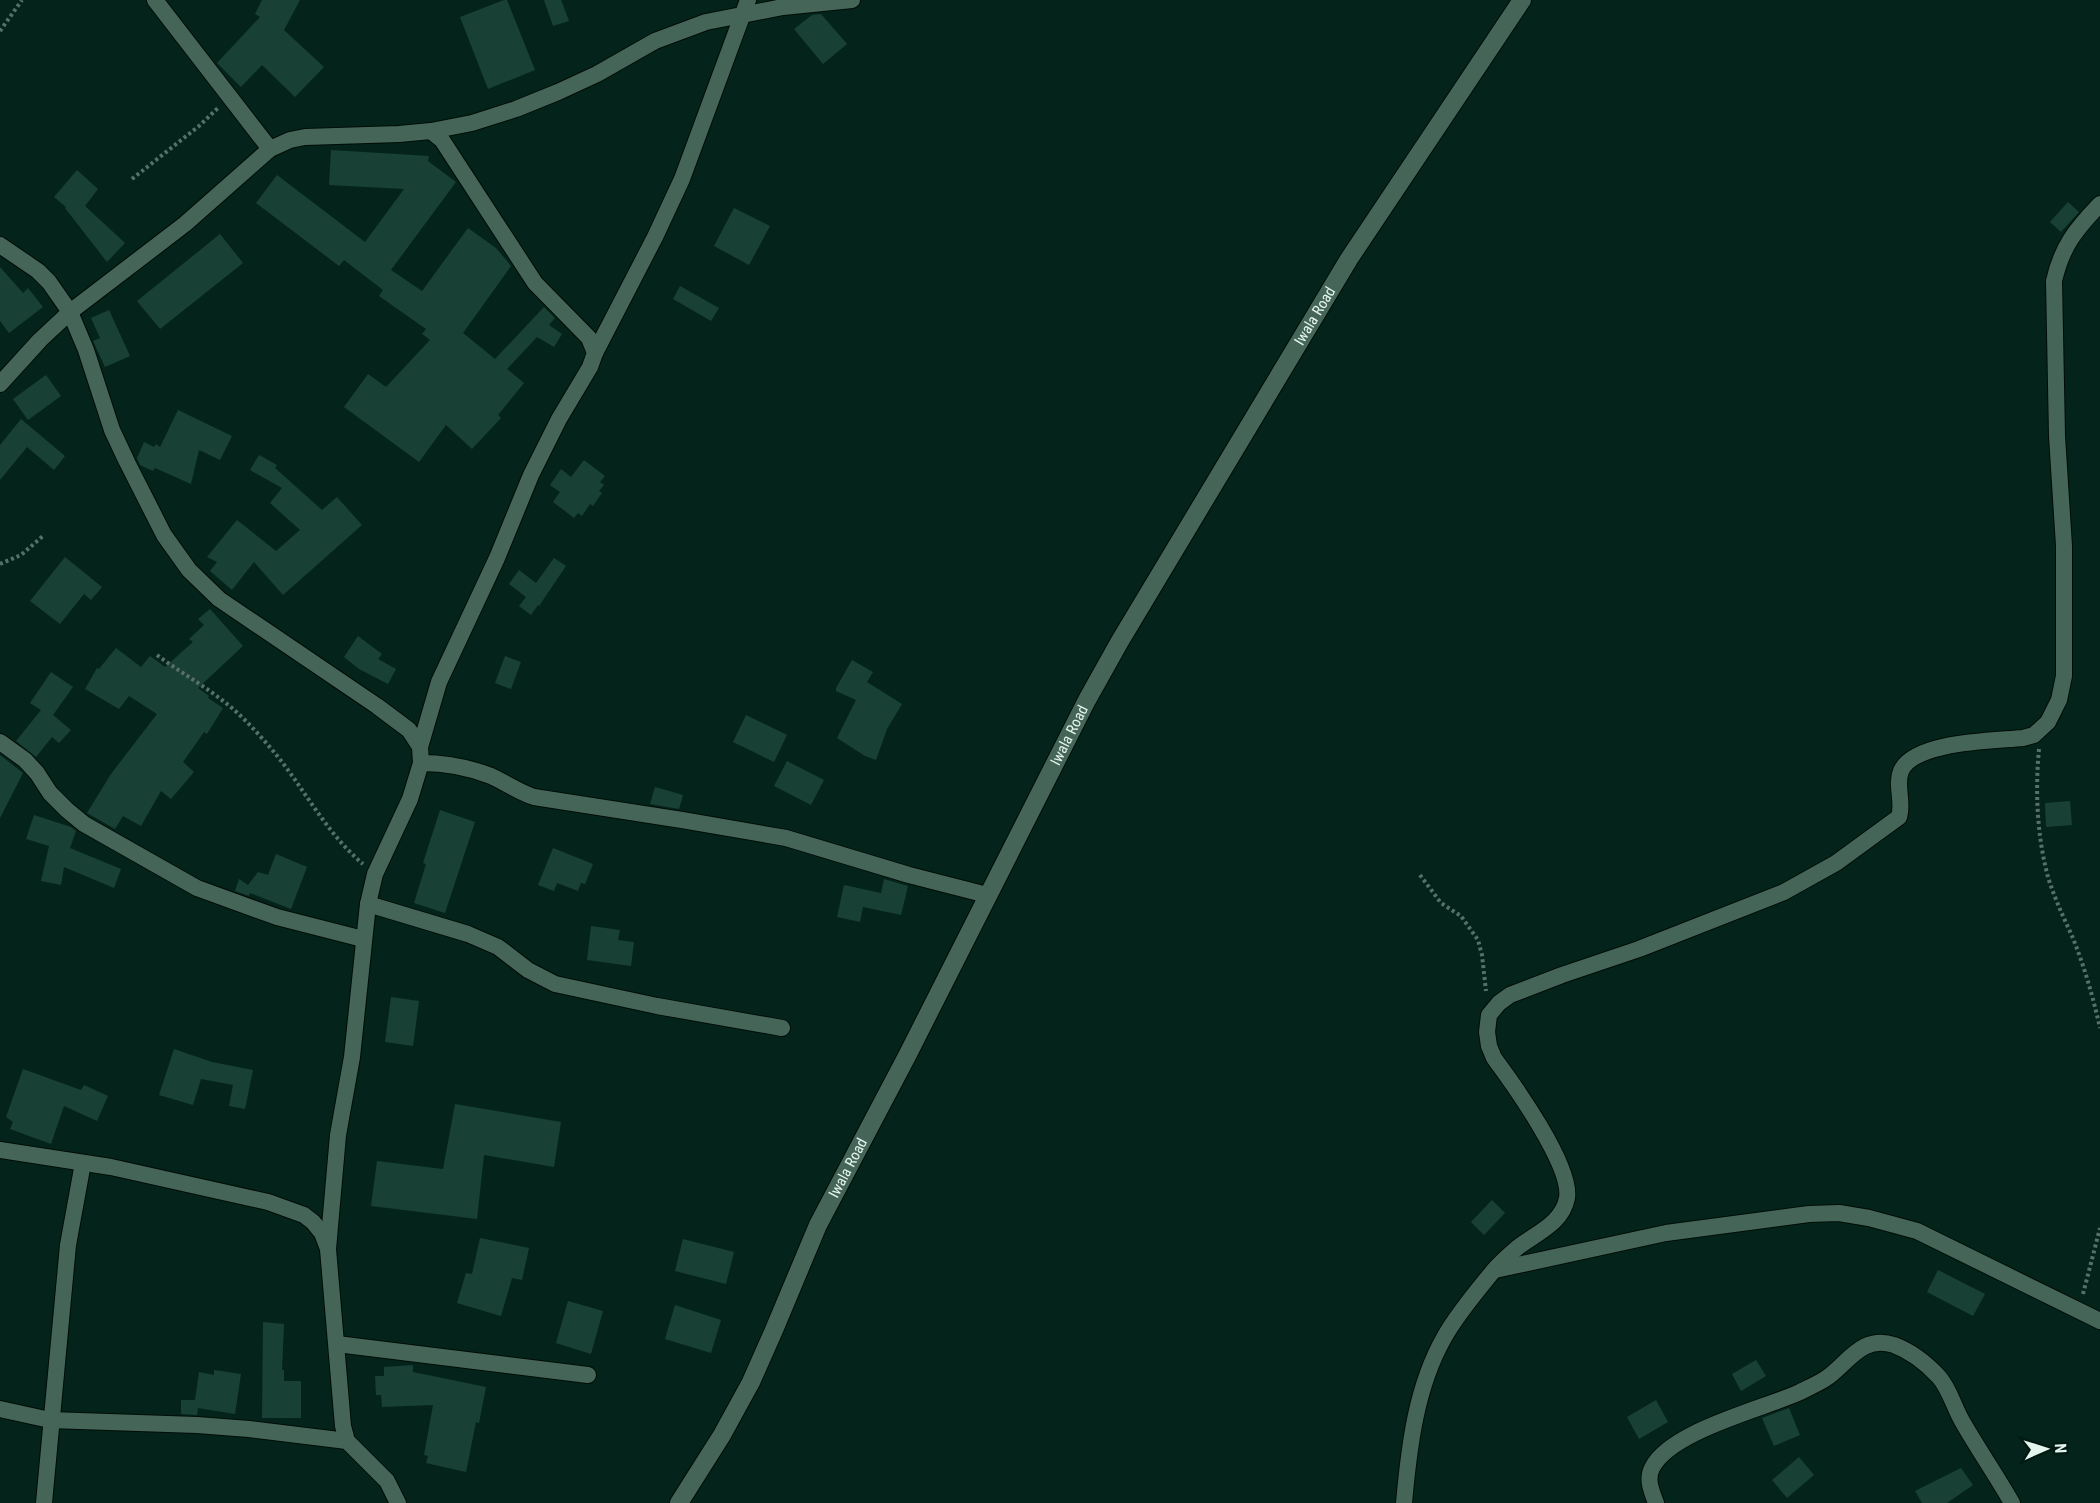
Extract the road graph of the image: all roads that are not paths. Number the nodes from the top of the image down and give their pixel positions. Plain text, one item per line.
1 (155, 0) edge
2 (852, 0) edge
3 (1522, 0) edge
4 (745, 7) edge
5 (431, 130) junction
6 (270, 149) junction
7 (2100, 204) edge
8 (0, 245) edge
9 (70, 312) junction
10 (595, 353) junction
11 (0, 384) edge
12 (0, 742) edge
13 (420, 755) junction
14 (987, 895) junction
15 (368, 904) junction
16 (363, 939) junction
17 (782, 1028) dead end
18 (0, 1150) edge
19 (83, 1163) junction
20 (328, 1249) junction
21 (1495, 1270) junction
22 (2100, 1321) edge
23 (337, 1344) junction
24 (588, 1375) dead end
25 (0, 1409) edge
26 (50, 1420) junction
27 (347, 1441) junction
28 (44, 1503) edge
29 (398, 1503) edge
30 (678, 1503) edge
31 (1404, 1503) edge
32 (1656, 1503) edge
33 (2012, 1503) edge

1 - 6 street
2 - 4 street
3 - 14 street, Iwala Road
4 - 5 street
4 - 10 street
5 - 6 street
5 - 10 street
6 - 9 street
7 - 21 street
8 - 9 street
9 - 11 street
9 - 13 street
10 - 13 street
12 - 16 street
13 - 14 street
13 - 15 street
14 - 30 street, Iwala Road
15 - 16 street
15 - 17 street
16 - 20 street
18 - 19 street
19 - 20 street
19 - 26 street
20 - 23 street
21 - 22 street
21 - 31 street
23 - 24 street
23 - 27 street
25 - 26 street
26 - 27 street
26 - 28 street
27 - 29 street
32 - 33 street

